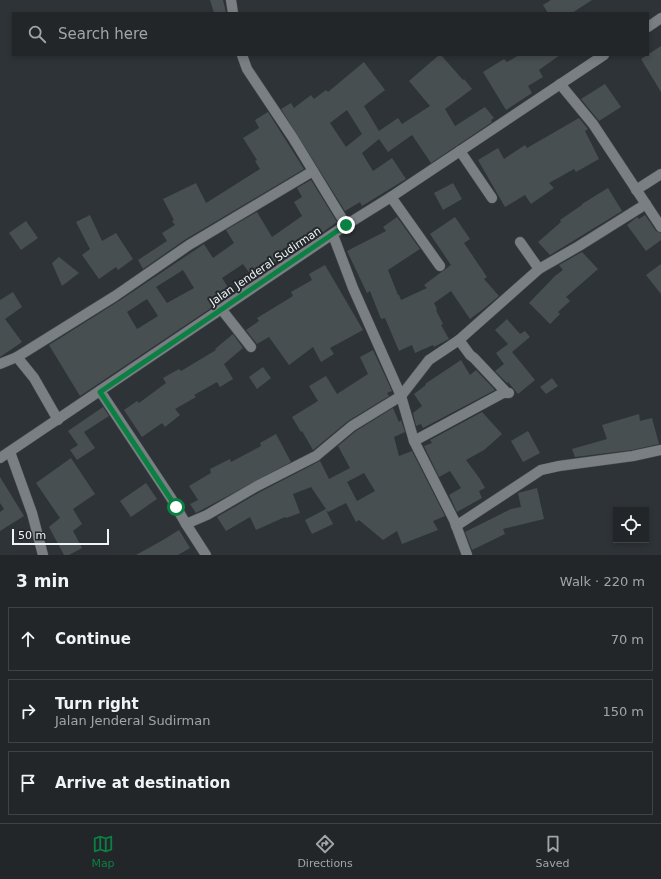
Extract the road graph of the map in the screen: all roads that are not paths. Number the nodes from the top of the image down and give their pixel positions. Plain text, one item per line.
1 (231, 0) edge
2 (233, 12) edge
3 (661, 18) edge
4 (649, 26) edge
5 (242, 56) edge
6 (602, 56) edge
7 (560, 84) junction
8 (460, 151) junction
9 (313, 171) junction
10 (661, 174) edge
11 (636, 190) junction
12 (392, 197) junction
13 (492, 198) dead end
14 (646, 204) junction
15 (346, 225) junction
16 (661, 227) edge
17 (333, 235) junction
18 (520, 242) dead end
19 (440, 266) dead end
20 (540, 269) junction
21 (222, 310) junction
22 (459, 340) junction
23 (251, 347) dead end
24 (18, 357) junction
25 (0, 364) edge
26 (100, 392) junction
27 (400, 396) junction
28 (58, 420) junction
29 (414, 441) junction
30 (661, 450) edge
31 (10, 452) junction
32 (0, 458) edge
33 (186, 524) junction
34 (456, 526) junction
35 (43, 555) edge
36 (206, 555) edge
37 (467, 555) edge

1 - 2 street
3 - 4 street
5 - 9 street
6 - 7 street, Jalan Jenderal Sudirman
7 - 8 street, Jalan Jenderal Sudirman
7 - 11 street
8 - 12 street, Jalan Jenderal Sudirman
8 - 13 street
9 - 15 street
9 - 24 street
10 - 11 street
11 - 14 street
12 - 15 street, Jalan Jenderal Sudirman
12 - 19 street
14 - 16 street
14 - 20 street
15 - 17 street, Jalan Jenderal Sudirman
17 - 21 street, Jalan Jenderal Sudirman
17 - 27 street
18 - 20 street
20 - 22 street
21 - 23 street
21 - 26 street, Jalan Jenderal Sudirman
22 - 27 street
22 - 29 street
24 - 25 street
24 - 28 street
26 - 28 street, Jalan Jenderal Sudirman
26 - 33 street
27 - 29 street
27 - 33 street
28 - 31 street, Jalan Jenderal Sudirman
29 - 34 street
30 - 34 street
31 - 32 street, Jalan Jenderal Sudirman
31 - 35 street
33 - 36 street
34 - 37 street

